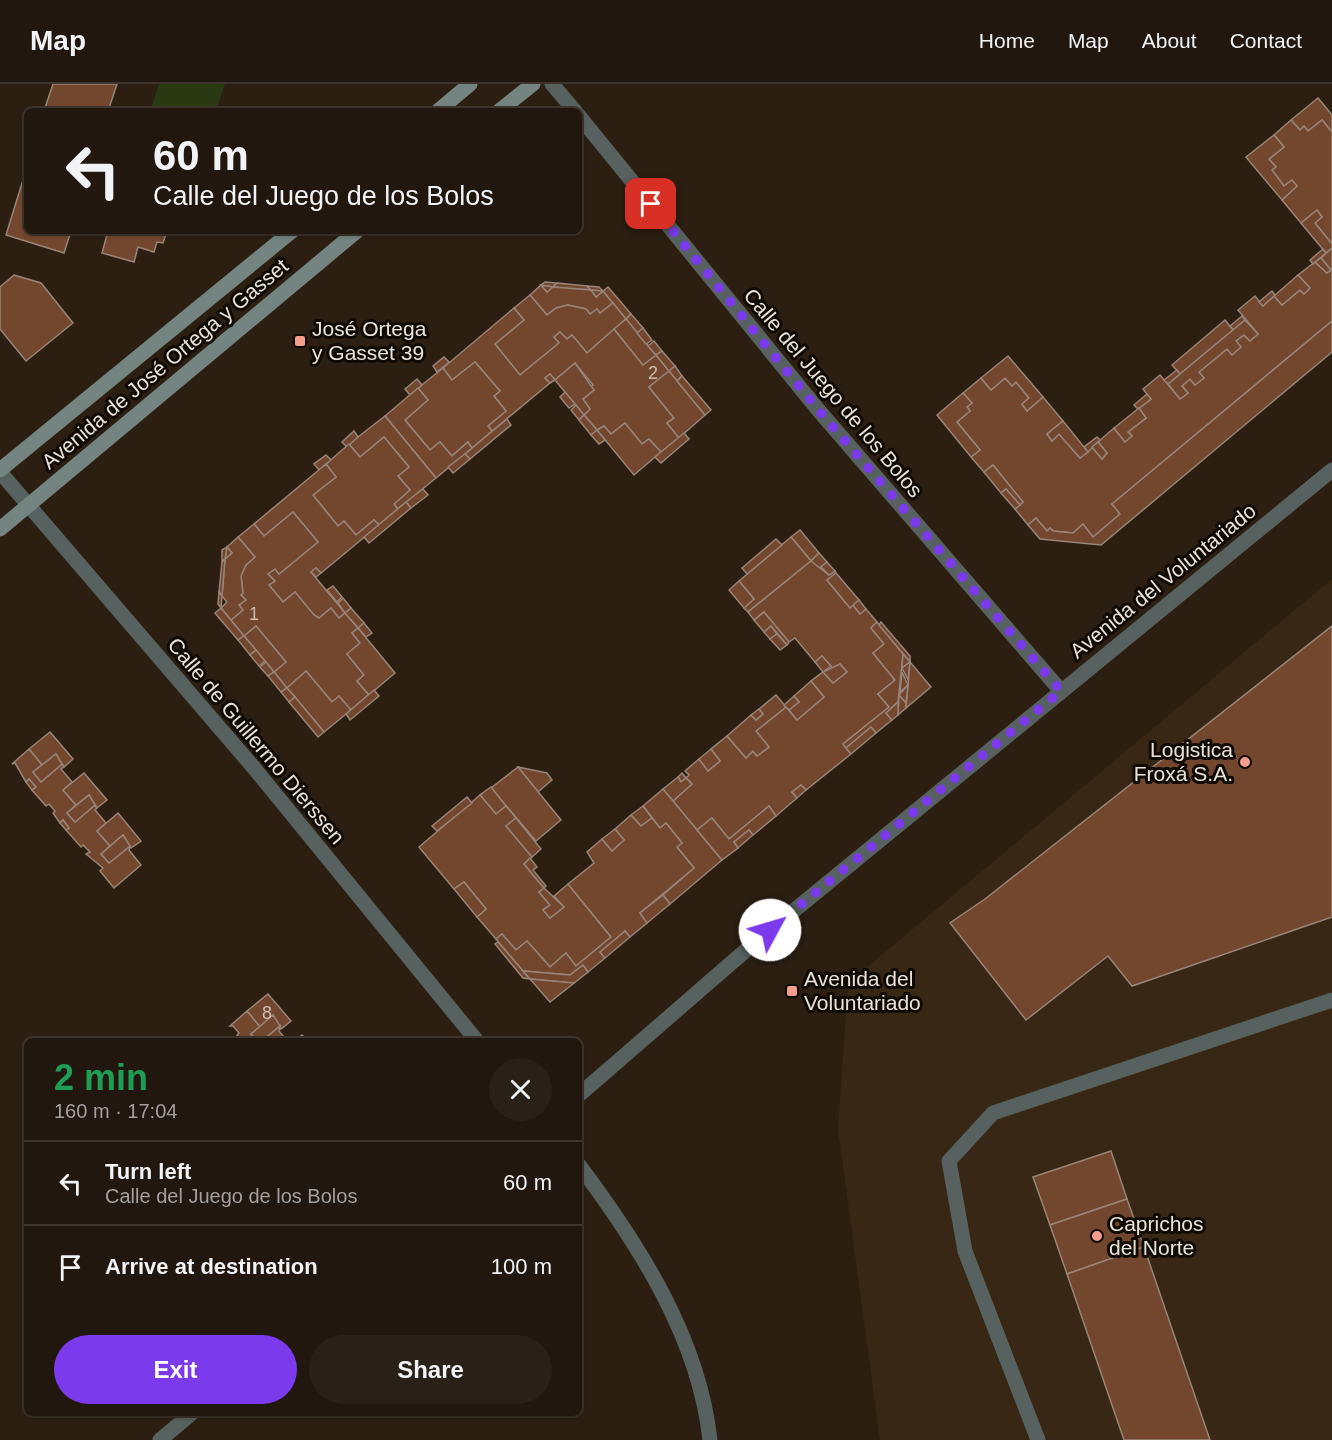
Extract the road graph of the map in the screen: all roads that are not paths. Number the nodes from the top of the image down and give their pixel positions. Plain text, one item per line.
1 (470, 84) edge
2 (532, 84) edge
3 (552, 84) edge
4 (442, 108) edge
5 (503, 108) edge
6 (572, 108) edge
7 (582, 120) edge
8 (288, 234) edge
9 (353, 234) edge
10 (1332, 470) edge
11 (0, 471) edge
12 (28, 506) junction
13 (0, 530) edge
14 (1061, 691) junction
15 (1332, 1000) edge
16 (475, 1038) edge
17 (582, 1092) edge
18 (582, 1169) edge
19 (188, 1416) edge
20 (160, 1440) edge
21 (710, 1440) edge
22 (1038, 1440) edge

1 - 4 main road
2 - 5 main road
3 - 6 street
7 - 14 street, Calle del Juego de los Bolos
8 - 11 main road, Avenida de José Ortega y Gasset
9 - 12 main road, Avenida de José Ortega y Gasset
10 - 14 street, Avenida del Voluntariado
11 - 12 street, Calle de Guillermo Dierssen
12 - 13 main road, Avenida de José Ortega y Gasset
12 - 16 street, Calle de Guillermo Dierssen
14 - 17 street, Avenida del Voluntariado
15 - 22 street
18 - 21 street
19 - 20 street

